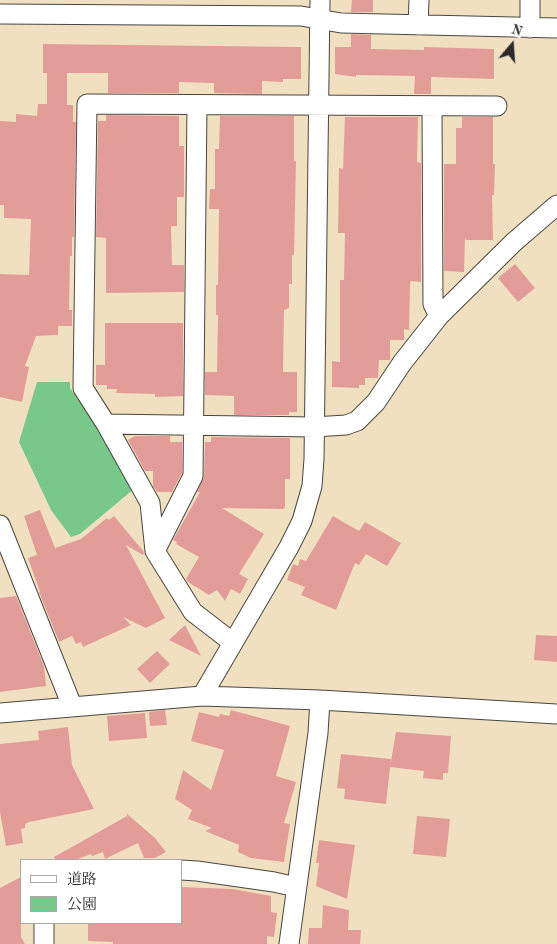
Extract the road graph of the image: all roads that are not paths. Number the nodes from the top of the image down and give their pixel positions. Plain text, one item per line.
1 (320, 0) edge
2 (419, 0) edge
3 (530, 0) edge
4 (96, 8) edge
5 (210, 8) edge
6 (0, 14) edge
7 (320, 19) junction
8 (418, 25) junction
9 (530, 28) junction
10 (557, 28) edge
11 (197, 105) junction
12 (319, 106) junction
13 (432, 106) junction
14 (497, 106) dead end
15 (557, 205) edge
16 (440, 316) junction
17 (106, 424) junction
18 (194, 426) junction
19 (314, 427) junction
20 (0, 525) edge
21 (155, 551) junction
22 (232, 642) junction
23 (202, 696) junction
24 (320, 700) junction
25 (72, 706) junction
26 (0, 713) edge
27 (557, 714) edge
28 (182, 870) edge
29 (296, 887) junction
30 (44, 924) edge
31 (44, 944) edge
32 (289, 944) edge

1 - 7 street
2 - 8 street
3 - 9 street
4 - 5 street
4 - 6 street
5 - 7 street
7 - 8 street
7 - 12 street
8 - 9 street
9 - 10 street
11 - 12 street
11 - 17 street
11 - 18 street
12 - 13 street
12 - 19 street
13 - 14 street
13 - 16 street
15 - 16 street
16 - 19 street
17 - 18 street
17 - 21 street
18 - 19 street
18 - 21 street
19 - 22 street
20 - 25 street
21 - 22 street
22 - 23 street
23 - 24 street
23 - 25 street
24 - 27 street
24 - 29 street
25 - 26 street
28 - 29 street
29 - 32 street
30 - 31 street

